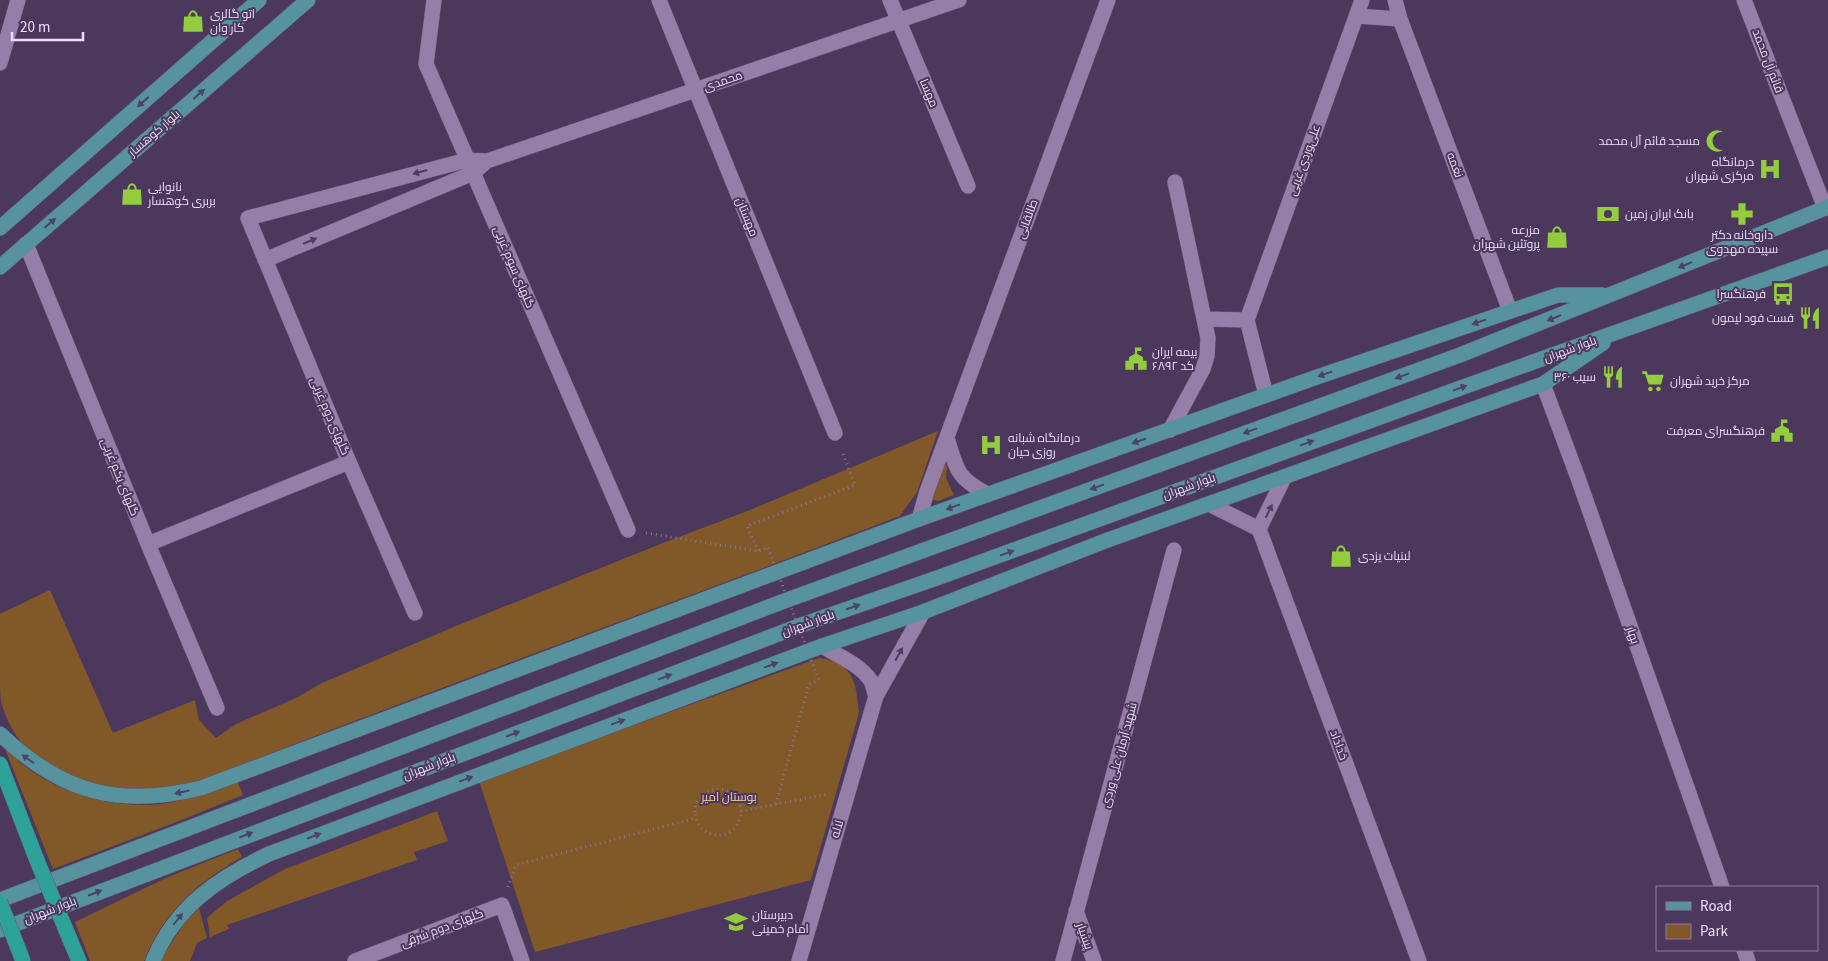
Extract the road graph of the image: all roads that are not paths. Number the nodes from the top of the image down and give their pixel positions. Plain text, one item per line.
1 (18, 0) edge
2 (259, 0) edge
3 (308, 0) edge
4 (434, 0) edge
5 (659, 0) edge
6 (890, 0) edge
7 (959, 0) edge
8 (1108, 0) edge
9 (1362, 0) edge
10 (1395, 0) edge
11 (1744, 0) edge
12 (1356, 16) junction
13 (1400, 19) junction
14 (899, 21) junction
15 (0, 63) edge
16 (696, 90) junction
17 (470, 166) junction
18 (1176, 182) dead end
19 (968, 186) dead end
20 (1826, 208) edge
21 (0, 228) edge
22 (26, 244) junction
23 (265, 260) junction
24 (1827, 261) edge
25 (0, 267) edge
26 (1611, 295) junction
27 (1510, 311) junction
28 (1205, 319) junction
29 (1247, 320) junction
30 (1621, 331) junction
31 (1543, 384) junction
32 (1266, 395) junction
33 (1170, 430) junction
34 (835, 434) road end
35 (946, 438) junction
36 (349, 462) junction
37 (1284, 478) junction
38 (987, 494) junction
39 (1209, 504) junction
40 (919, 519) junction
41 (1259, 529) junction
42 (628, 530) road end
43 (148, 544) junction
44 (1174, 550) dead end
45 (923, 612) junction
46 (415, 613) dead end
47 (822, 646) junction
48 (876, 696) junction
49 (217, 708) dead end
50 (0, 734) edge
51 (0, 764) edge
52 (1722, 886) edge
53 (0, 901) edge
54 (1076, 911) junction
55 (0, 930) edge
56 (23, 961) edge
57 (79, 961) edge
58 (153, 961) edge
59 (355, 961) edge
60 (522, 961) edge
61 (799, 961) edge
62 (1063, 961) edge
63 (1094, 961) edge
64 (1419, 961) edge

1 - 15 street
2 -> 21 main road
22 -> 3 main road, بلوار کوهسار
4 - 17 street, گلهای سوم غربی
5 - 16 street, مهستان
6 - 14 street, مهسا
7 - 14 street, محمدی
8 - 35 street, طالقانی
9 - 12 street, علی‌وردی غربی
10 - 13 street, نغمه
11 - 20 street, قائم آل محمد
12 - 13 street
12 - 29 street, علی‌وردی غربی
13 - 27 street, نغمه
14 - 16 street, محمدی
14 - 19 street, مهسا
16 - 17 street, محمدی
16 - 34 street, مهستان
23 -> 17 street
17 -> 23 street, گلهای دوم غربی
17 - 42 street, گلهای سوم غربی
18 - 28 street
20 -> 26 main road
22 - 25 main road, بلوار کوهسار
22 - 43 street, گلهای یکم غربی
23 - 36 street, گلهای دوم غربی
24 - 30 main road, بلوار شهران
26 - 27 main road
26 -> 53 main road
27 -> 32 main road
28 - 29 street
28 - 33 street
29 - 32 street
30 - 31 main road, بلوار شهران
55 -> 30 main road, بلوار شهران
31 - 37 main road, بلوار شهران
31 - 52 street, بهار
32 - 33 main road
33 -> 38 main road
35 - 38 street
35 - 40 street, طالقانی
36 - 43 street
36 - 46 street, گلهای دوم غربی
37 - 39 main road, بلوار شهران
41 -> 37 street
38 -> 40 main road
39 - 41 street
39 - 45 main road, بلوار شهران
40 -> 50 main road
41 - 64 street, خداداد
43 - 49 street, گلهای یکم غربی
44 - 54 street, شهید آرمان علی وردی
45 - 47 main road, بلوار شهران
48 -> 45 street, لاله
47 - 48 street
58 -> 47 main road, بلوار شهران
48 - 61 street, لاله
51 - 57 highway, bridge
53 - 56 highway, bridge
54 - 62 street, شهید آرمان علی وردی
54 - 63 street, پیشیار
59 - 60 street, گلهای دوم شرقی

